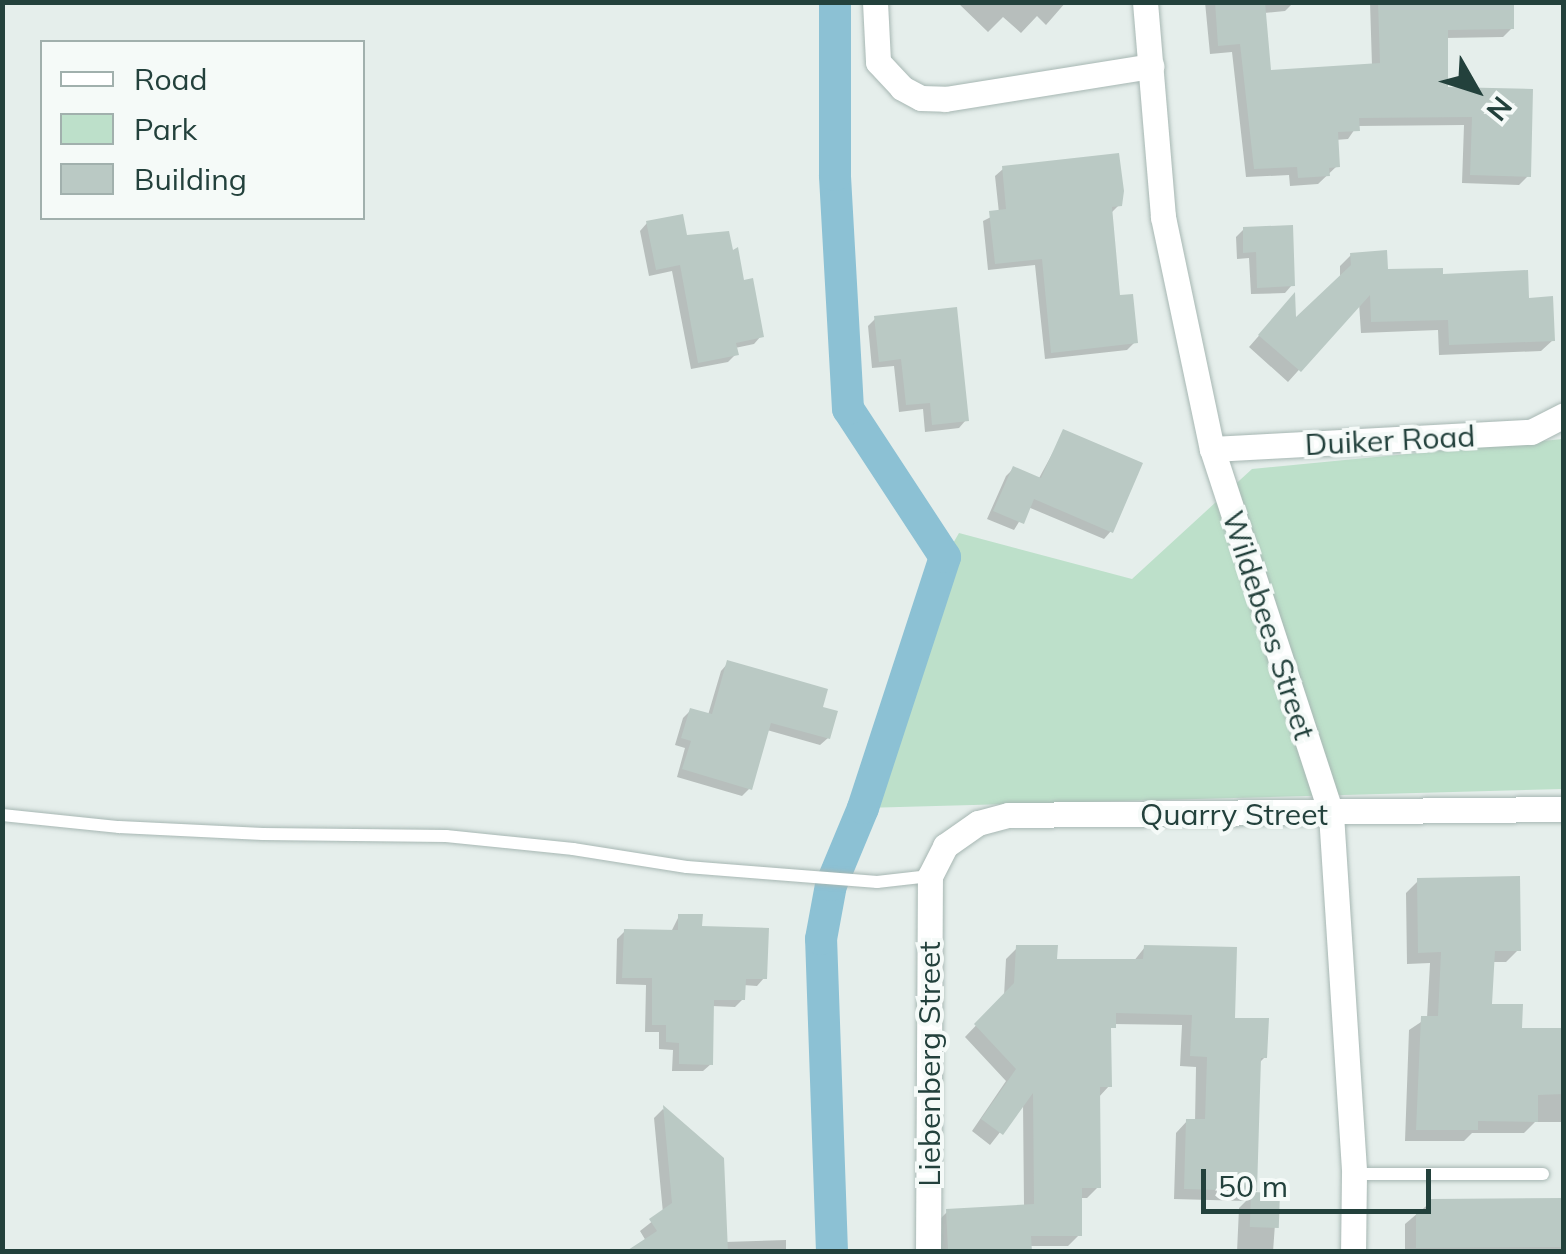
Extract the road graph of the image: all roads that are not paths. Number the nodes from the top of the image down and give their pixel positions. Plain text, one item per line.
1 (875, 2) edge
2 (1146, 2) edge
3 (1151, 66) junction
4 (1564, 415) edge
5 (1212, 449) junction
6 (1564, 810) edge
7 (2, 814) edge
8 (1331, 814) junction
9 (930, 876) junction
10 (1354, 1174) junction
11 (1543, 1174) dead end
12 (928, 1252) edge
13 (1353, 1252) edge

1 - 3 street
2 - 3 street, Wildebees Street
3 - 5 street, Wildebees Street
4 - 5 street, Duiker Road
5 - 8 street, Wildebees Street
6 - 8 street, Quarry Street
7 - 9 lane
8 - 9 street, Quarry Street
8 - 10 street, Wildebees Street
9 - 12 street, Liebenberg Street
10 - 11 lane
10 - 13 street, Wildebees Street

